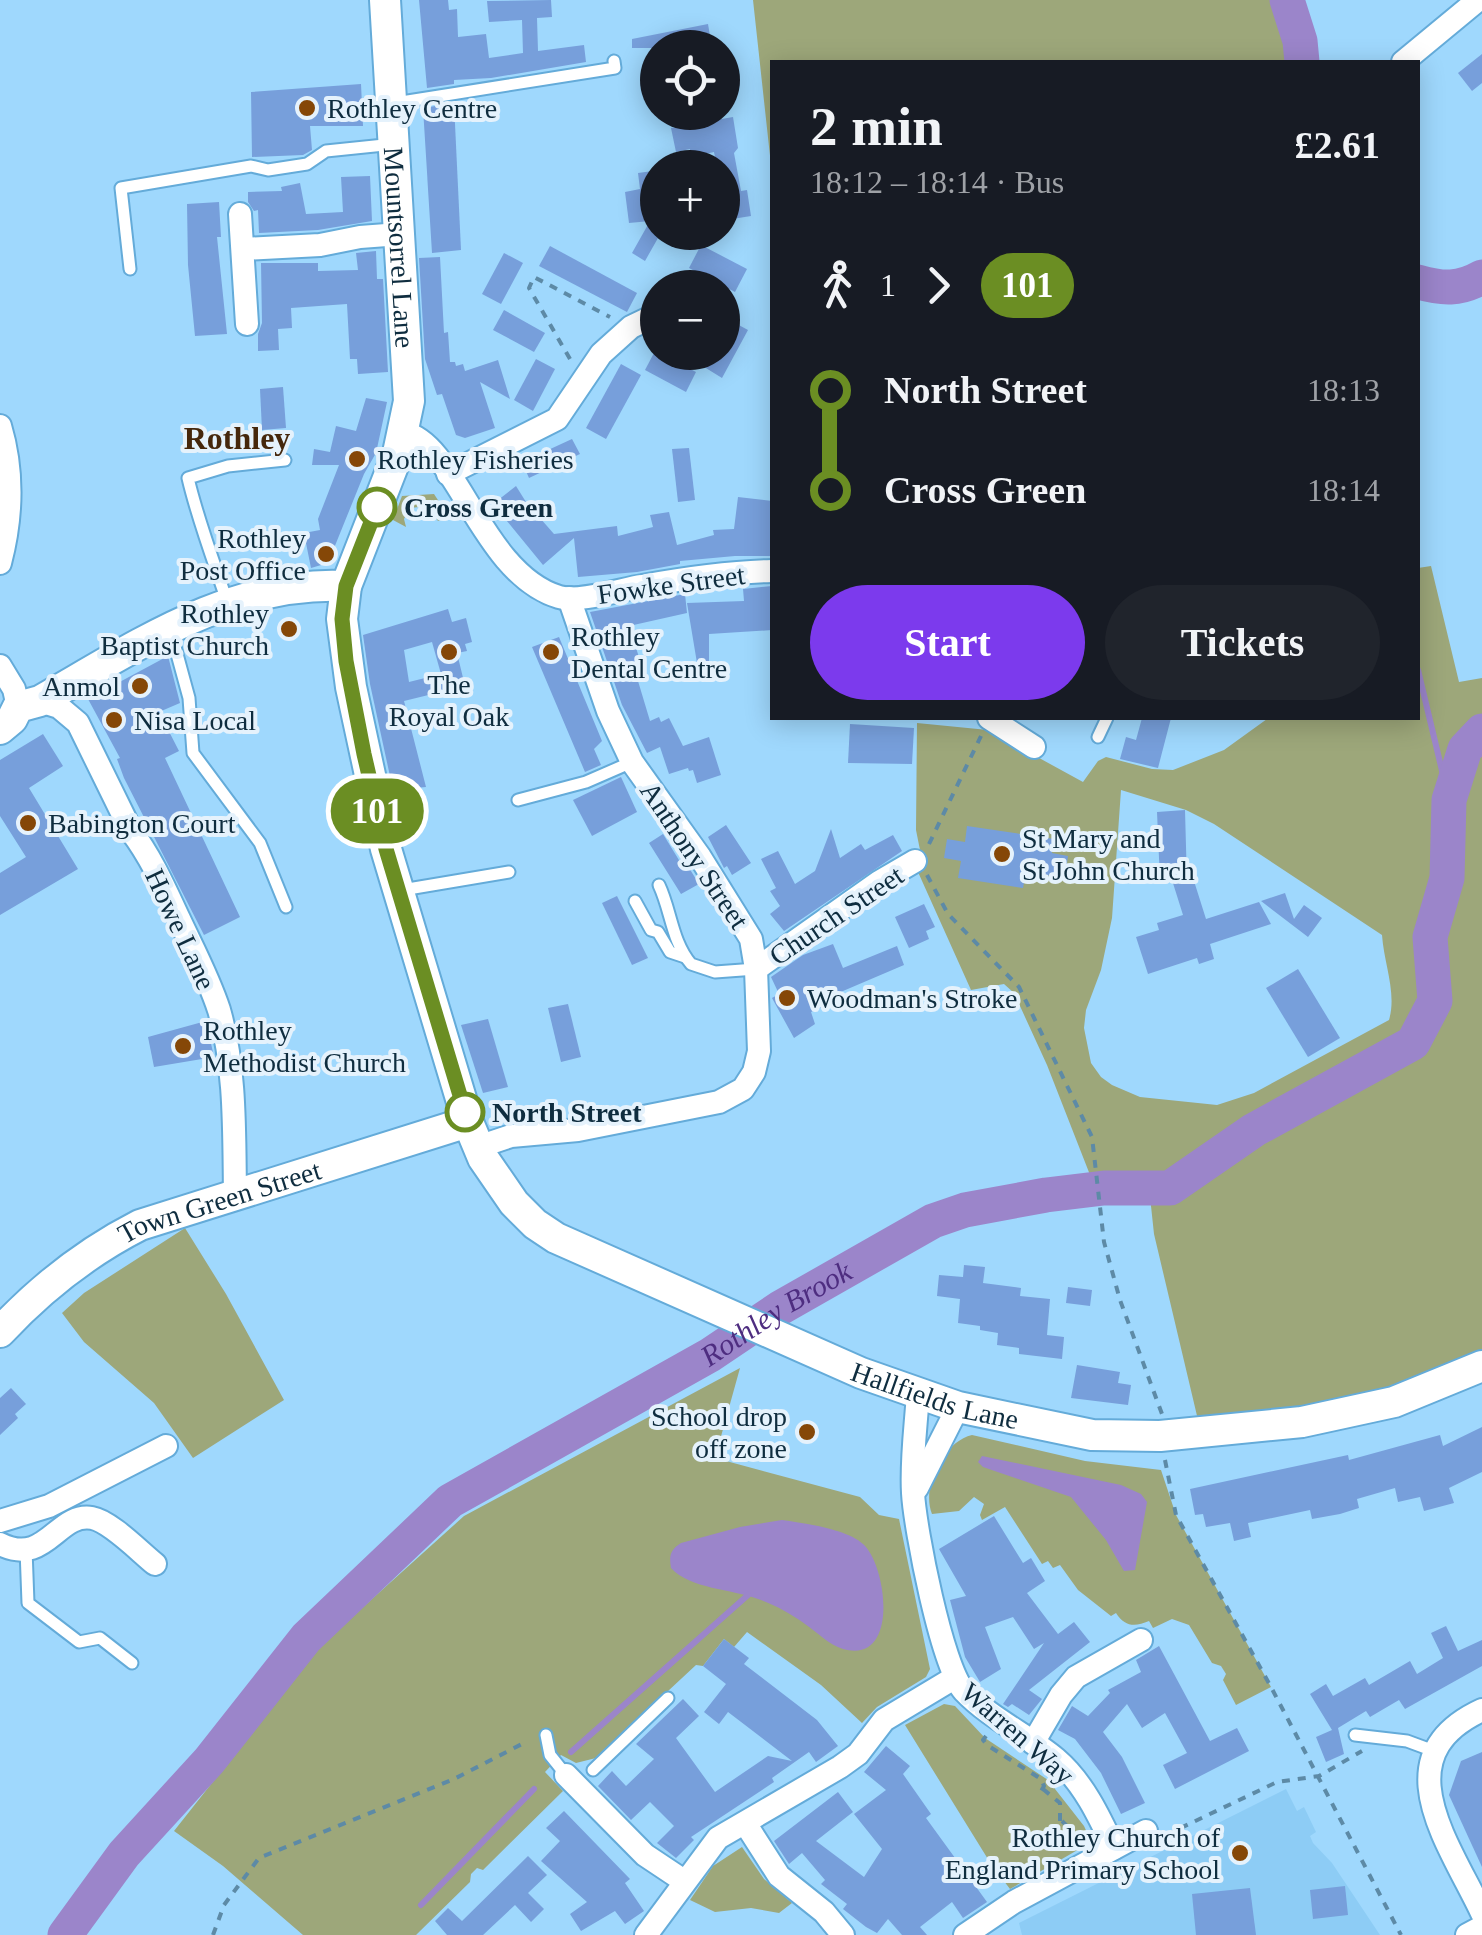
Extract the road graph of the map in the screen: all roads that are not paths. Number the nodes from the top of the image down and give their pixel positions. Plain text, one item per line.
1 (385, 0) edge
2 (1478, 0) edge
3 (1405, 60) edge
4 (614, 61) dead end
5 (393, 103) junction
6 (395, 144) junction
7 (240, 214) dead end
8 (400, 234) junction
9 (243, 249) junction
10 (130, 268) dead end
11 (640, 323) edge
12 (247, 324) dead end
13 (0, 426) edge
14 (405, 433) junction
15 (284, 460) dead end
16 (448, 474) junction
17 (3, 537) edge
18 (0, 563) edge
19 (770, 571) edge
20 (346, 586) junction
21 (569, 598) junction
22 (228, 605) junction
23 (170, 626) junction
24 (0, 666) edge
25 (19, 712) edge
26 (1107, 720) edge
27 (986, 725) edge
28 (1098, 737) dead end
29 (1034, 747) dead end
30 (632, 762) junction
31 (518, 800) dead end
32 (915, 861) road end
33 (509, 872) dead end
34 (659, 886) dead end
35 (398, 891) junction
36 (636, 902) dead end
37 (286, 907) dead end
38 (685, 957) junction
39 (756, 969) junction
40 (473, 1134) junction
41 (235, 1194) junction
42 (0, 1332) edge
43 (1482, 1366) edge
44 (918, 1393) junction
45 (958, 1407) junction
46 (166, 1446) dead end
47 (913, 1495) junction
48 (0, 1521) edge
49 (0, 1544) edge
50 (26, 1549) junction
51 (150, 1554) dead end
52 (1125, 1640) dead end
53 (132, 1662) dead end
54 (954, 1678) junction
55 (668, 1698) dead end
56 (1482, 1710) edge
57 (546, 1735) dead end
58 (1355, 1735) dead end
59 (1033, 1743) junction
60 (1434, 1751) junction
61 (579, 1777) junction
62 (746, 1823) junction
63 (1146, 1832) road end
64 (1114, 1848) junction
65 (684, 1881) junction
66 (1482, 1912) edge
67 (1482, 1928) edge
68 (646, 1935) edge
69 (843, 1935) edge
70 (965, 1935) edge
71 (1466, 1935) edge

1 - 5 street, Mountsorrel Lane
2 - 3 street
4 - 5 lane
5 - 6 street, Mountsorrel Lane
6 - 8 street, Mountsorrel Lane
6 - 10 lane
7 - 9 street
8 - 9 street
8 - 14 street, Mountsorrel Lane
9 - 12 street
11 - 16 street
13 - 17 street
14 - 16 street
14 - 20 street
15 - 22 lane
16 - 21 street
17 - 18 street
19 - 21 street, Fowke Street
20 - 22 street
20 - 35 street
21 - 30 street, Anthony Street
22 - 23 street
23 - 25 street
23 - 37 lane
24 - 25 street
25 - 41 street, Howe Lane
26 - 28 lane
27 - 29 street
30 - 31 lane
30 - 39 street, Anthony Street
32 - 39 street, Church Street
33 - 35 lane
34 - 38 lane
35 - 40 street
36 - 38 lane
38 - 39 lane
39 - 40 street, Anthony Street
40 - 41 street, Town Green Street
40 - 44 street, Hallfields Lane
41 - 42 street, Town Green Street
43 - 45 street, Hallfields Lane
44 - 45 street, Hallfields Lane
44 - 47 street, Warren Way
45 - 47 street
46 - 48 street
47 - 54 street, Warren Way
49 - 50 street
50 - 51 street
50 - 53 lane
52 - 59 street
54 - 59 street, Warren Way
54 - 62 street
55 - 61 lane
56 - 60 street
57 - 61 lane
58 - 60 lane
59 - 64 street, Warren Way
60 - 66 street
61 - 65 street
62 - 65 street
62 - 69 street
63 - 64 street
64 - 70 street
65 - 68 street
67 - 71 street

